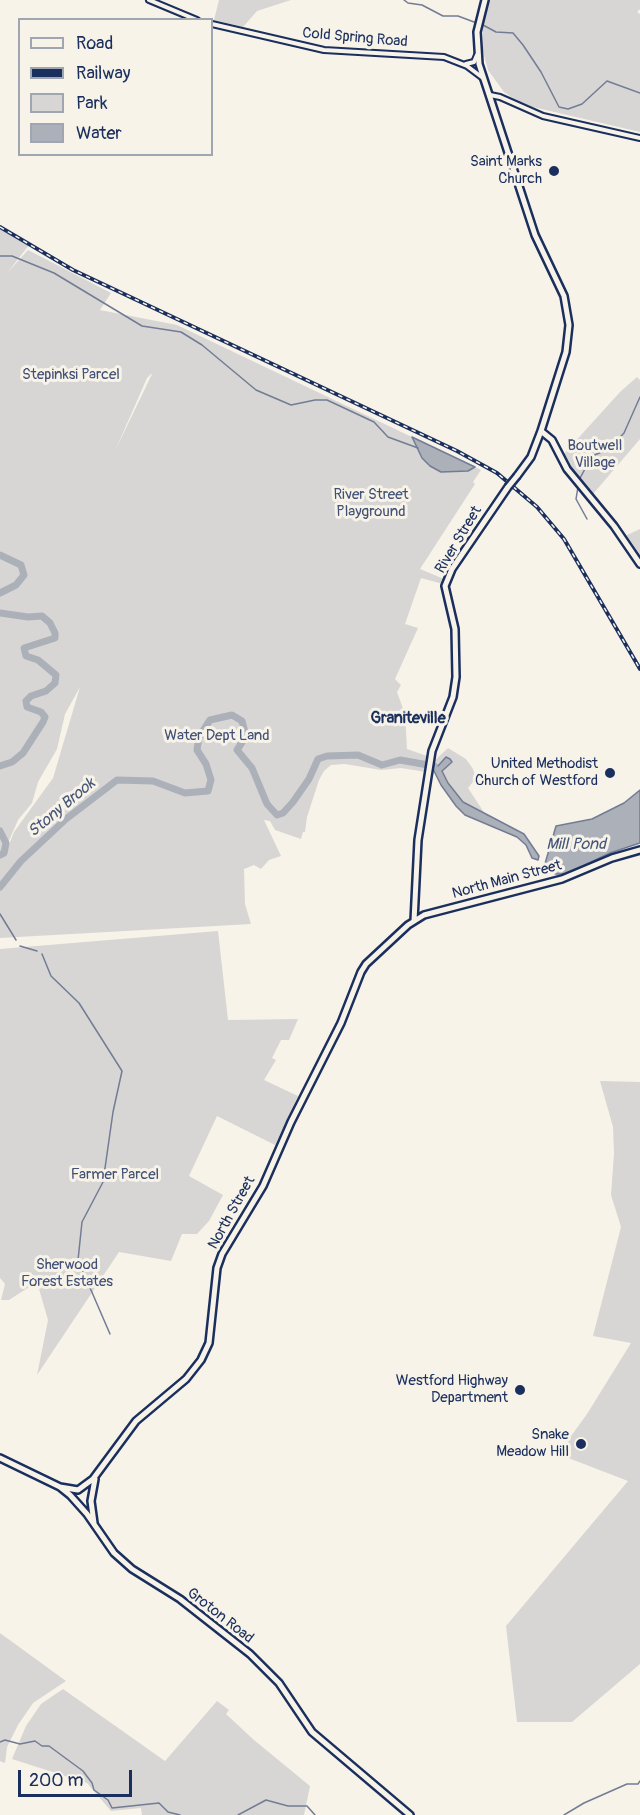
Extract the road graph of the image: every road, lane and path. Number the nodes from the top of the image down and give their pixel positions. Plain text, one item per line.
1 (149, 0) edge
2 (485, 0) edge
3 (191, 18) edge
4 (213, 24) edge
5 (477, 54) junction
6 (462, 64) junction
7 (483, 78) junction
8 (490, 95) junction
9 (492, 102) junction
10 (508, 102) junction
11 (640, 138) edge
12 (541, 431) junction
13 (640, 564) edge
14 (640, 850) edge
15 (414, 921) junction
16 (0, 1458) edge
17 (96, 1476) junction
18 (60, 1487) junction
19 (94, 1524) junction
20 (410, 1815) edge

1 - 3 street
2 - 5 main road, River Street
4 - 6 street, Cold Spring Road
5 - 6 street
5 - 7 main road, River Street
6 - 7 street, Cold Spring Road
7 - 8 main road, River Street
8 - 9 main road, River Street
8 - 10 street
9 - 10 street
9 - 12 main road, River Street
10 - 11 street
12 - 13 main road
12 - 15 main road, River Street, bridge
14 - 15 main road, North Main Street
15 - 17 main road, North Street
16 - 18 main road, Groton Road
17 - 18 main road, North Street
17 - 19 main road
18 - 19 main road, Groton Road
19 - 20 main road, Groton Road

